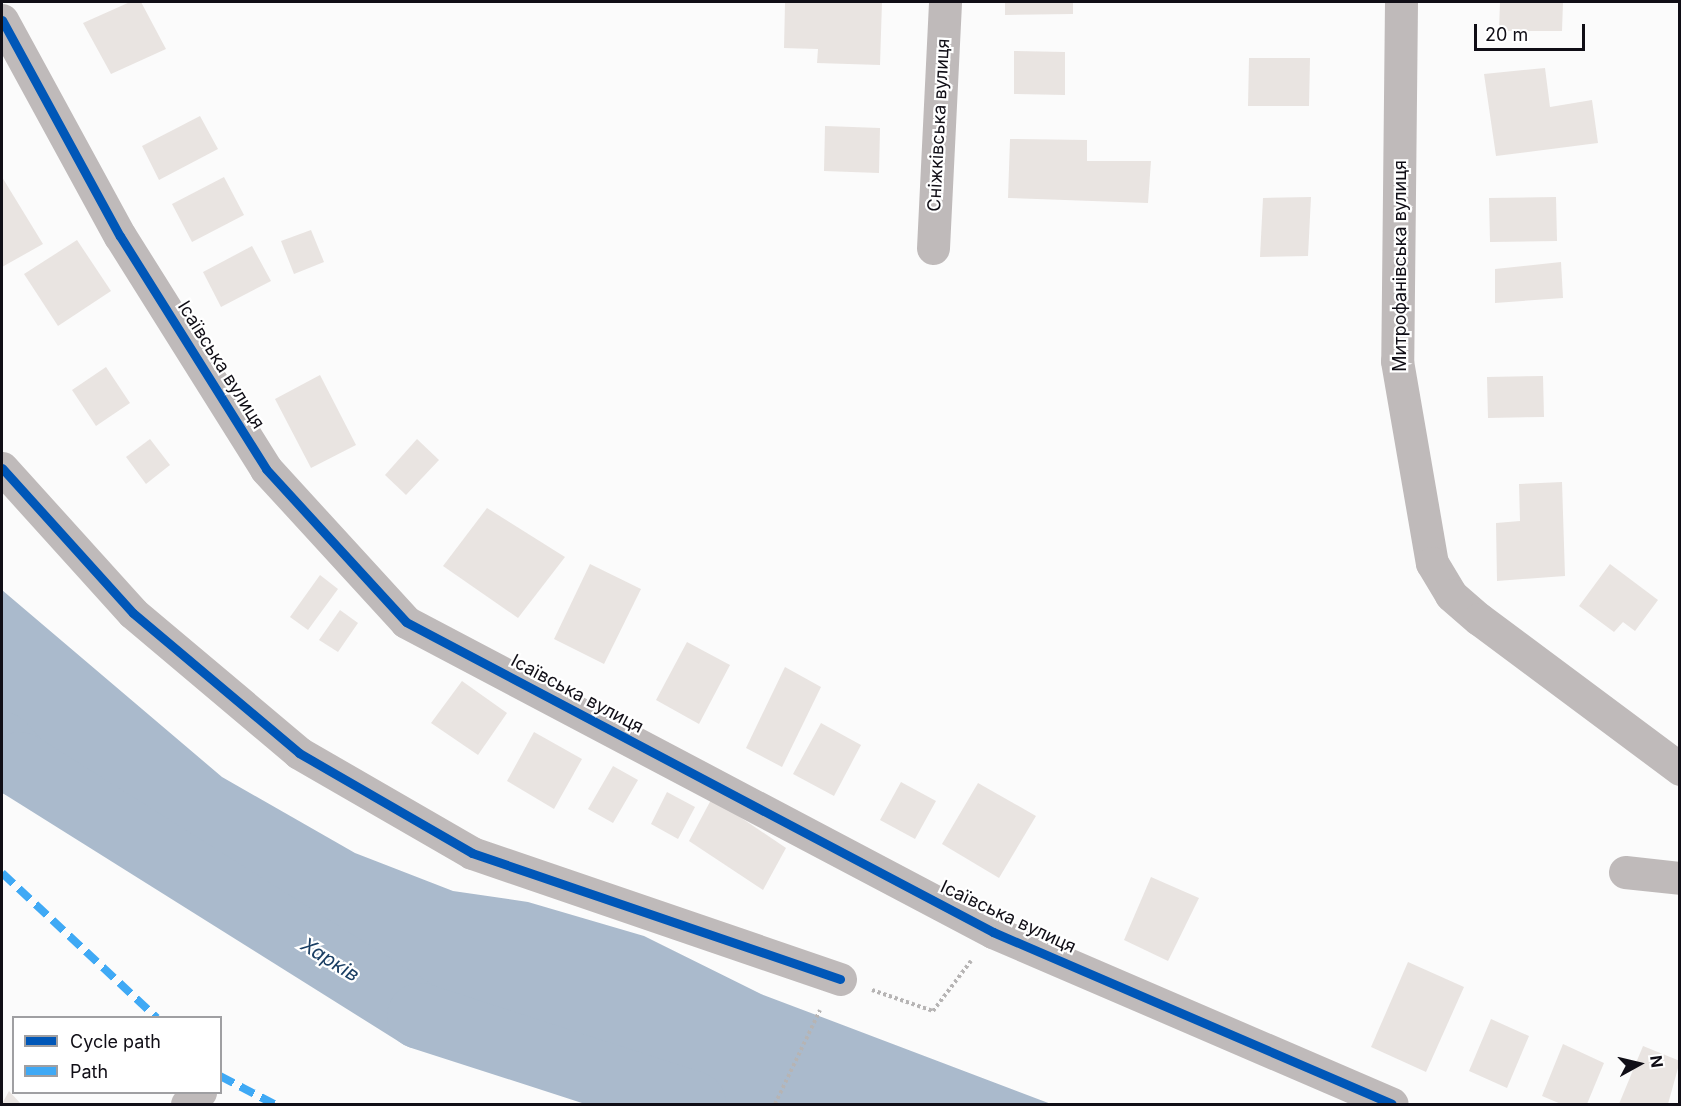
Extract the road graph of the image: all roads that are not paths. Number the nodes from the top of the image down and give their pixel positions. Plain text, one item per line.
1 (945, 2) edge
2 (1401, 2) edge
3 (2, 20) edge
4 (933, 248) dead end
5 (2, 468) edge
6 (1680, 769) edge
7 (1625, 872) dead end
8 (1680, 878) edge
9 (840, 979) road end
10 (1392, 1104) edge

1 - 4 street, Сніжківська вулиця
2 - 6 street, Митрофанівська вулиця
3 - 10 street, Ісаївська вулиця
5 - 9 street
7 - 8 street

